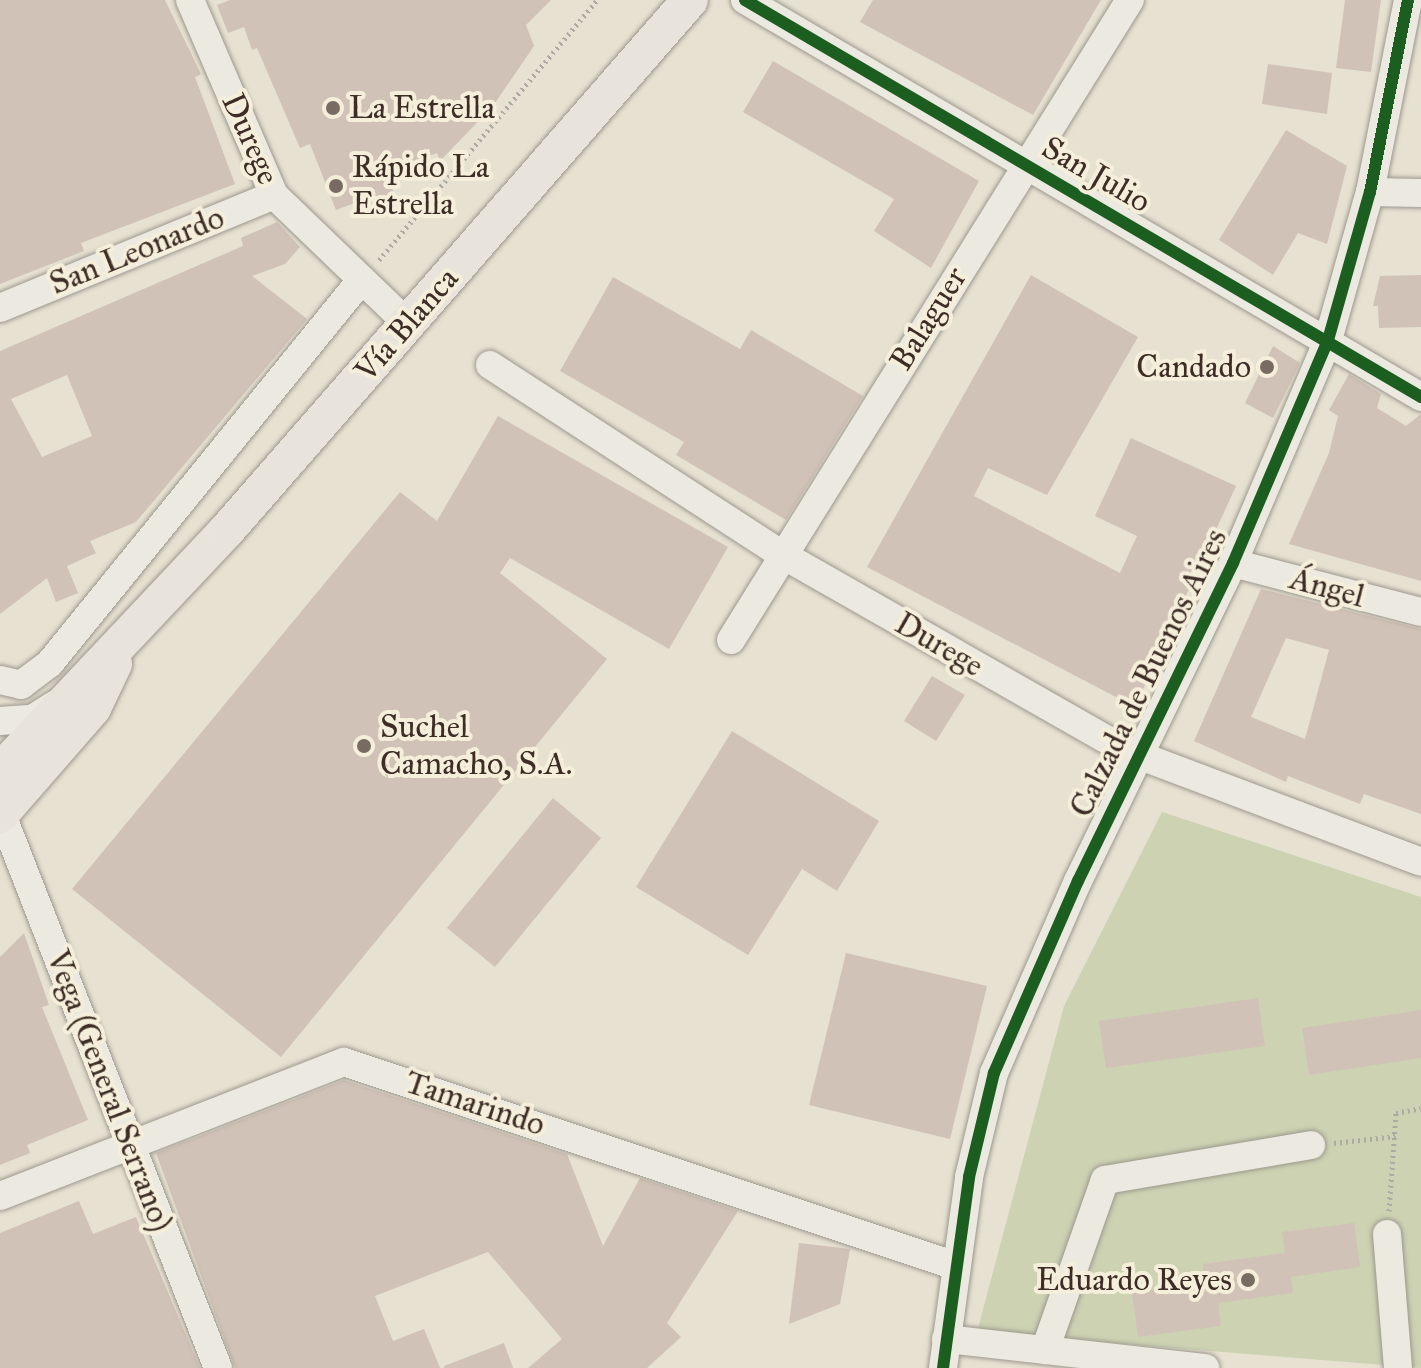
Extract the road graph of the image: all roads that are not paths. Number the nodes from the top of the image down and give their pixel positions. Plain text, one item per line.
1 (190, 0) edge
2 (690, 0) edge
3 (745, 0) edge
4 (1130, 0) edge
5 (1408, 0) edge
6 (1026, 164) junction
7 (1370, 192) junction
8 (1421, 193) edge
9 (274, 195) junction
10 (360, 282) junction
11 (0, 308) edge
12 (409, 325) junction
13 (1328, 340) junction
14 (490, 365) dead end
15 (1421, 397) edge
16 (783, 555) junction
17 (1233, 563) junction
18 (1421, 612) edge
19 (731, 640) dead end
20 (121, 648) junction
21 (0, 680) edge
22 (64, 699) junction
23 (0, 721) edge
24 (1137, 755) junction
25 (0, 771) edge
26 (1, 813) edge
27 (1421, 862) edge
28 (135, 1141) junction
29 (1311, 1145) road end
30 (0, 1196) edge
31 (1387, 1234) road end
32 (956, 1266) junction
33 (946, 1339) junction
34 (1045, 1350) junction
35 (218, 1368) edge
36 (943, 1368) edge
37 (1205, 1368) edge
38 (1398, 1368) edge

1 - 9 street, Durege
2 - 12 main road, Vía Blanca
3 - 6 street, San Julio
4 - 6 street, Balaguer
5 - 7 street, Calzada de Buenos Aires
6 - 13 street, San Julio
6 - 16 street, Balaguer
7 - 8 street
7 - 13 street, Calzada de Buenos Aires
9 - 10 street, Durege
9 - 11 street, San Leonardo
10 - 12 street, Durege
10 - 21 street
12 - 20 main road, Vía Blanca
13 - 15 street, San Julio
13 - 17 street, Calzada de Buenos Aires
14 - 16 street, Durege
16 - 19 street, Balaguer
16 - 24 street, Durege
17 - 18 street, Ángel
17 - 24 street, Calzada de Buenos Aires
20 - 22 main road, Vía Blanca
20 - 26 main road, Vía Blanca
22 - 23 street
22 - 25 main road, Vía Blanca
24 - 27 street, Durege
24 - 32 street, Calzada de Buenos Aires
26 - 28 street, Vega (General Serrano)
28 - 30 street, Tamarindo
28 - 32 street, Tamarindo
28 - 35 street, Vega (General Serrano)
29 - 34 street
31 - 38 street
32 - 33 street, Calzada de Buenos Aires
33 - 34 street
33 - 36 street, Calzada de Buenos Aires
34 - 37 street

